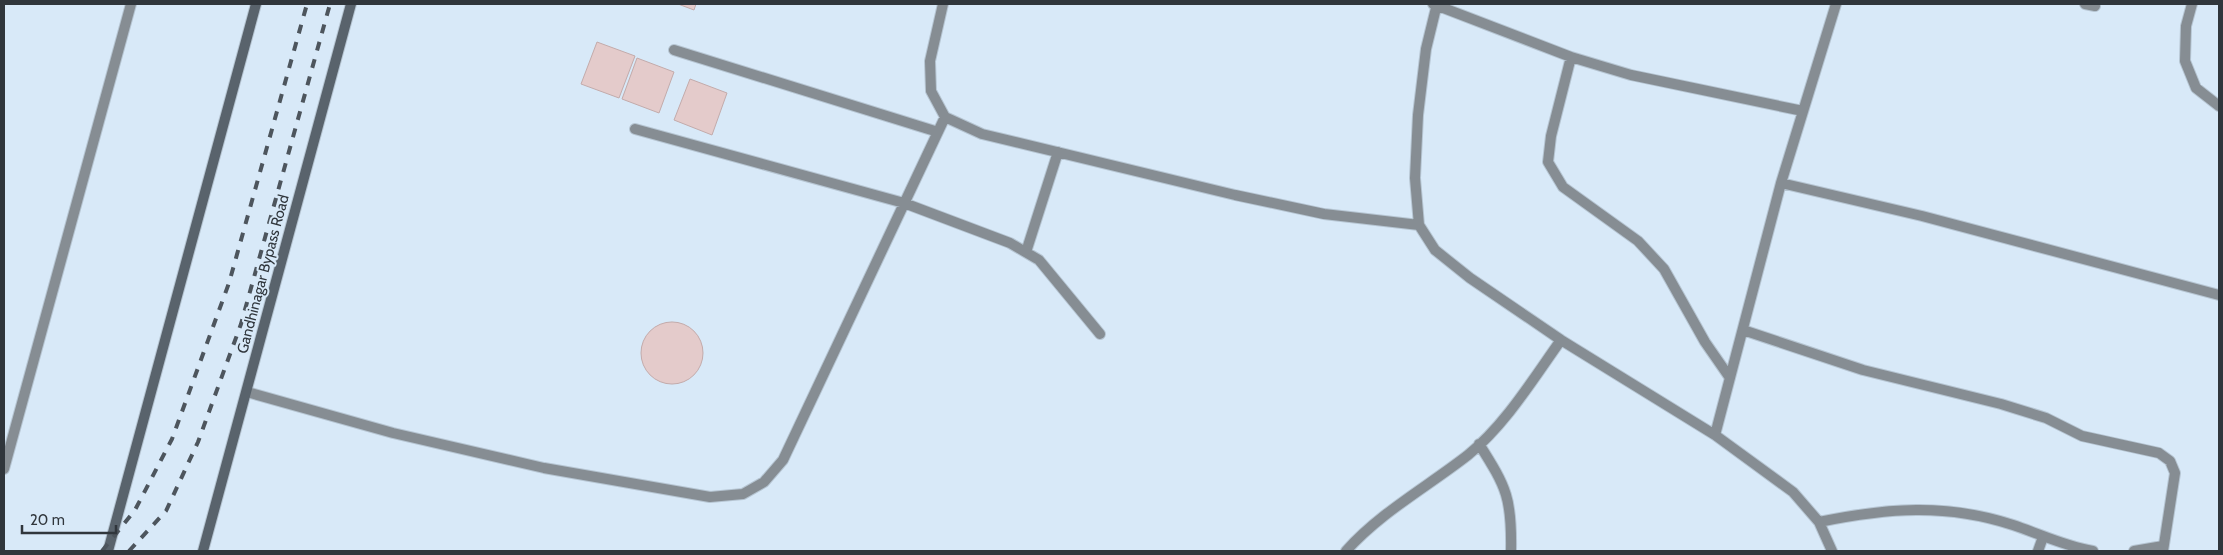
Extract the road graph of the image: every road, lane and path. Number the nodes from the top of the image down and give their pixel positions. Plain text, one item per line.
1 (131, 4) edge
2 (256, 4) edge
3 (351, 4) edge
4 (943, 4) edge
5 (1436, 4) edge
6 (1836, 4) edge
7 (2192, 4) edge
8 (674, 50) dead end
9 (1571, 57) junction
10 (2219, 106) edge
11 (1803, 111) junction
12 (944, 118) junction
13 (635, 129) dead end
14 (938, 132) junction
15 (1058, 152) junction
16 (1781, 183) junction
17 (904, 202) junction
18 (1419, 225) junction
19 (1026, 252) junction
20 (2219, 295) edge
21 (1743, 330) junction
22 (1100, 334) dead end
23 (1561, 340) junction
24 (1730, 378) junction
25 (247, 392) junction
26 (1715, 435) junction
27 (1479, 444) junction
28 (4, 469) edge
29 (1820, 522) junction
30 (2043, 537) junction
31 (2163, 548) edge
32 (108, 551) edge
33 (203, 551) edge
34 (1346, 551) edge
35 (1511, 551) edge
36 (1832, 551) edge
37 (2038, 551) edge
38 (2093, 551) edge
39 (2134, 551) edge

1 - 28 street
2 - 32 main road
3 - 25 main road, Gandhinagar Bypass Road
4 - 12 street
5 - 9 street
5 - 18 street
6 - 11 street
7 - 10 street
8 - 14 street
9 - 11 street
9 - 24 street
11 - 16 street
12 - 14 street
12 - 15 street
13 - 17 street
14 - 17 street
15 - 18 street
15 - 19 street
16 - 20 street
16 - 21 street
17 - 19 street
17 - 25 street
18 - 23 street
19 - 22 street
21 - 24 street
21 - 31 street
23 - 26 street
23 - 27 street
24 - 26 street
25 - 33 main road, Gandhinagar Bypass Road
26 - 29 street
27 - 34 street
27 - 35 street
29 - 30 street
29 - 36 street
30 - 37 street
30 - 38 street
31 - 39 street

